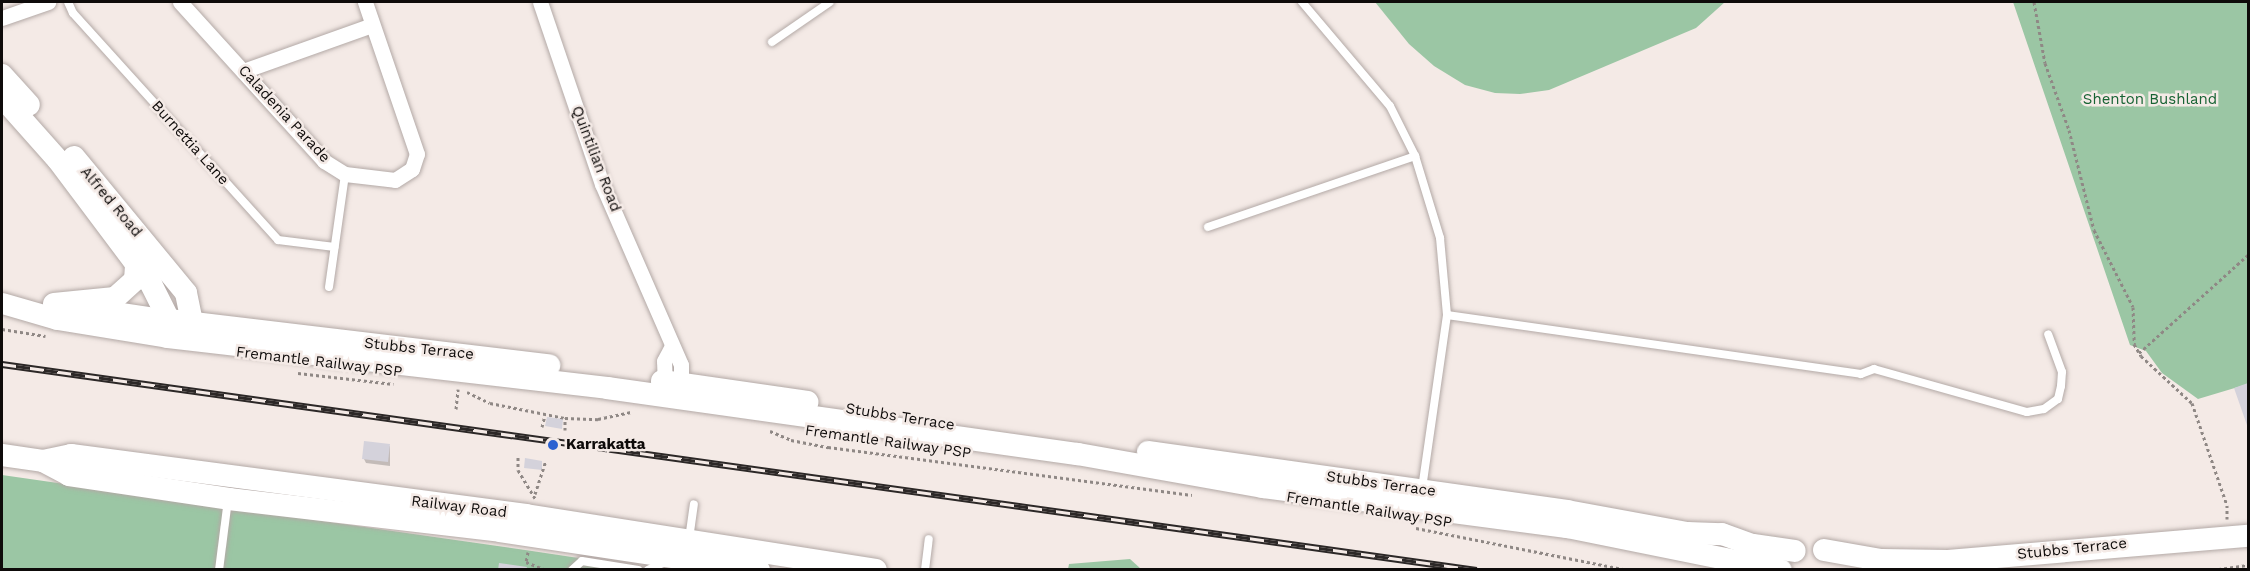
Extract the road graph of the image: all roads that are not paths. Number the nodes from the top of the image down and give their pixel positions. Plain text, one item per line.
1 (48, 2) edge
2 (68, 2) edge
3 (180, 2) edge
4 (365, 2) edge
5 (540, 2) edge
6 (830, 2) edge
7 (1302, 2) edge
8 (2, 18) edge
9 (372, 25) junction
10 (772, 42) dead end
11 (243, 71) junction
12 (2, 75) edge
13 (2, 97) edge
14 (1415, 156) junction
15 (345, 174) junction
16 (1208, 227) dead end
17 (335, 247) junction
18 (136, 264) junction
19 (329, 287) dead end
20 (2, 301) edge
21 (54, 304) junction
22 (1447, 315) junction
23 (168, 329) junction
24 (195, 333) junction
25 (2048, 334) dead end
26 (673, 391) junction
27 (2, 455) edge
28 (230, 489) junction
29 (1422, 489) junction
30 (694, 504) dead end
31 (2238, 536) edge
32 (929, 538) dead end
33 (683, 549) junction
34 (2248, 550) edge
35 (1793, 560) edge
36 (1826, 560) edge
37 (219, 570) edge
38 (572, 570) edge
39 (638, 570) edge
40 (648, 570) edge
41 (759, 570) edge
42 (876, 570) edge
43 (925, 570) edge
44 (1781, 570) edge
45 (1977, 570) edge

1 - 8 street
2 - 17 lane, Burnettia Lane
3 - 11 street, Caladenia Parade
4 - 9 street, Caladenia Parade
5 - 26 street, Quintilian Road
6 - 10 lane
7 - 14 lane
9 - 11 street
9 - 15 street, Caladenia Parade
11 - 15 street, Caladenia Parade
12 - 24 main road, Alfred Road
13 - 18 main road, Alfred Road
14 - 16 lane
14 - 22 lane
15 - 17 lane
17 - 19 lane
18 - 21 main road
18 - 23 main road, Alfred Road
20 - 21 street, Stubbs Terrace
20 - 23 street, Stubbs Terrace
21 - 23 street, Stubbs Terrace
22 - 25 lane
22 - 29 lane
23 - 24 main road, Stubbs Terrace
24 - 26 main road, Stubbs Terrace
26 - 29 main road, Stubbs Terrace
26 - 44 main road, Stubbs Terrace
27 - 28 main road, Railway Road
28 - 33 main road, Railway Road
28 - 37 lane
29 - 35 main road, Stubbs Terrace
30 - 33 lane
31 - 36 main road, Stubbs Terrace
32 - 43 lane
33 - 40 lane
33 - 41 main road, Railway Road
33 - 42 main road, Railway Road
34 - 45 main road, Stubbs Terrace
35 - 36 main road, Stubbs Terrace
38 - 39 lane

